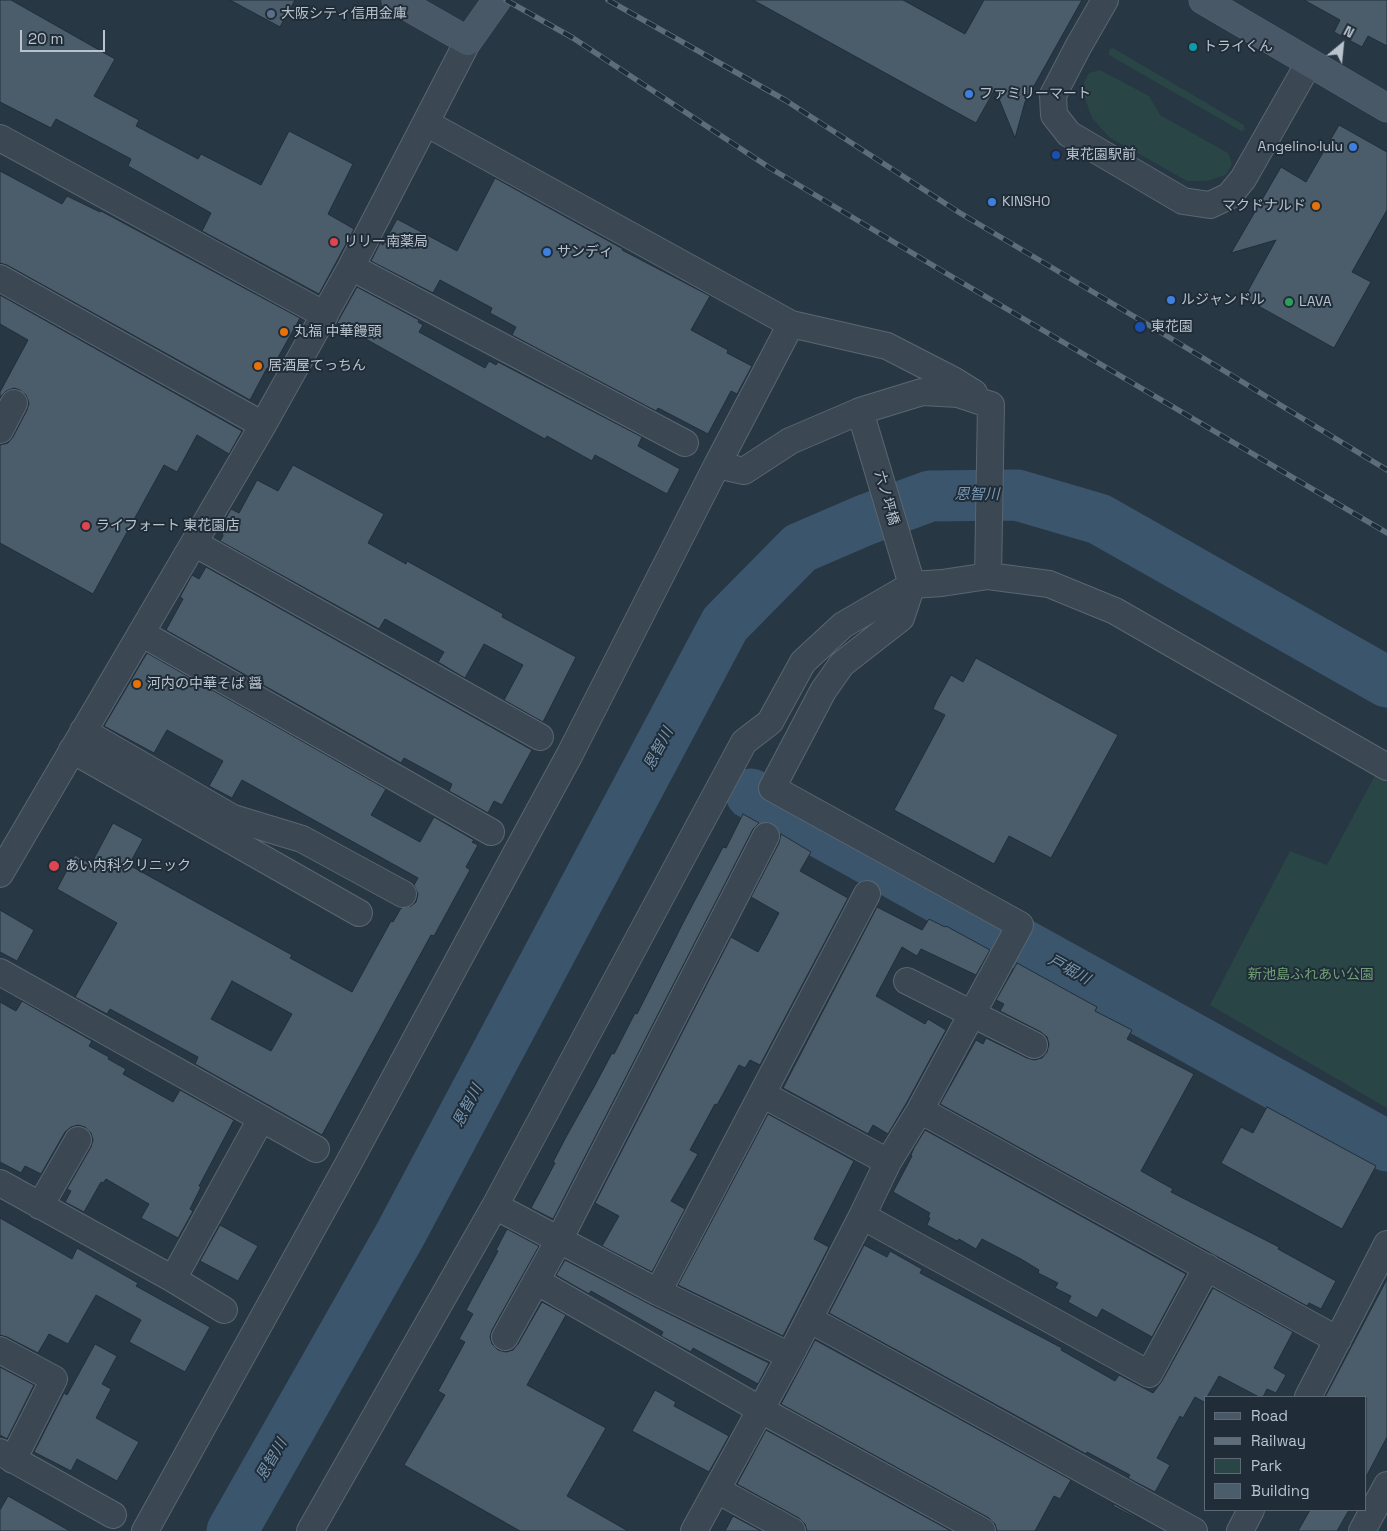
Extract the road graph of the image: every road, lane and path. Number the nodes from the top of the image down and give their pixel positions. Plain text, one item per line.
1 (396, 0) edge
2 (497, 0) edge
3 (1105, 0) edge
4 (1203, 0) edge
5 (468, 41) junction
6 (1309, 63) junction
7 (1387, 108) edge
8 (426, 123) junction
9 (0, 138) edge
10 (351, 267) junction
11 (0, 278) edge
12 (325, 315) junction
13 (791, 324) junction
14 (14, 403) dead end
15 (992, 404) junction
16 (860, 411) junction
17 (263, 425) junction
18 (0, 430) edge
19 (684, 444) dead end
20 (717, 465) junction
21 (194, 543) junction
22 (988, 576) junction
23 (912, 585) junction
24 (141, 633) junction
25 (540, 737) dead end
26 (77, 740) junction
27 (1387, 767) edge
28 (491, 832) dead end
29 (766, 836) dead end
30 (0, 874) edge
31 (403, 894) dead end
32 (867, 894) dead end
33 (359, 914) dead end
34 (0, 972) edge
35 (907, 981) dead end
36 (972, 1014) junction
37 (1034, 1045) dead end
38 (762, 1094) junction
39 (920, 1110) junction
40 (261, 1119) junction
41 (78, 1140) dead end
42 (316, 1149) dead end
43 (888, 1162) junction
44 (0, 1183) edge
45 (40, 1206) junction
46 (495, 1206) junction
47 (862, 1216) junction
48 (559, 1240) junction
49 (1387, 1244) edge
50 (1207, 1267) junction
51 (173, 1279) junction
52 (536, 1281) junction
53 (658, 1292) junction
54 (224, 1310) dead end
55 (809, 1319) junction
56 (505, 1337) dead end
57 (1338, 1340) junction
58 (0, 1350) edge
59 (790, 1356) junction
60 (1309, 1396) edge
61 (761, 1410) junction
62 (7, 1456) edge
63 (1387, 1485) edge
64 (717, 1490) junction
65 (1250, 1511) edge
66 (113, 1515) dead end
67 (145, 1531) edge
68 (310, 1531) edge
69 (694, 1531) edge
70 (792, 1531) edge
71 (982, 1531) edge
72 (1194, 1531) edge
73 (1240, 1531) edge
74 (1362, 1531) edge

1 - 5 street
2 - 5 street
3 - 6 street
4 - 6 street
5 - 8 street
6 - 7 street
8 - 10 street
8 - 13 street
9 - 12 street
10 - 12 street
10 - 19 street
11 - 17 street
12 - 17 street
13 - 15 street
13 - 20 street
14 - 18 street
15 - 16 street
15 - 22 street
16 - 20 street
16 - 23 street, 六ノ坪橋
17 - 21 street
20 - 67 street
21 - 24 street
21 - 25 street
22 - 23 street
22 - 27 street
23 - 36 street
23 - 46 street
24 - 26 street
24 - 28 street
26 - 30 street
26 - 31 street
26 - 33 street
29 - 48 street
32 - 38 street
34 - 40 street
35 - 36 street
36 - 37 street
36 - 39 street
38 - 43 street
38 - 53 street
39 - 43 street
39 - 50 street
40 - 42 street
40 - 51 street
41 - 45 street
43 - 47 street
44 - 45 street
45 - 51 street
46 - 48 street
46 - 68 street
47 - 50 street
47 - 55 street
48 - 52 street
48 - 53 street
49 - 57 street
50 - 57 street
51 - 54 street
52 - 56 street
52 - 61 street
53 - 59 street
55 - 59 street
55 - 72 street
57 - 60 street
58 - 62 street
59 - 61 street
61 - 64 street
61 - 71 street
62 - 66 street
63 - 74 street
64 - 69 street
64 - 70 street
65 - 73 street

